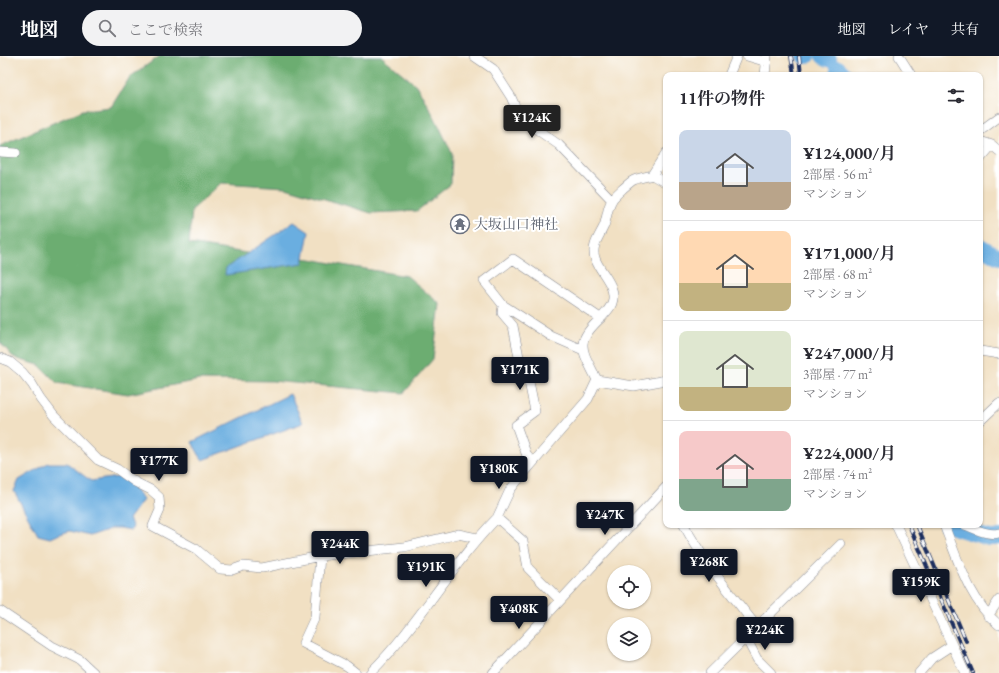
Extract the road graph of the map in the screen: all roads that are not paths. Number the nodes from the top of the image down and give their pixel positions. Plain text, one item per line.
1 (474, 56) edge
2 (737, 56) edge
3 (747, 56) edge
4 (899, 56) edge
5 (767, 59) edge
6 (730, 72) edge
7 (765, 72) edge
8 (909, 72) edge
9 (999, 116) edge
10 (983, 129) edge
11 (983, 142) edge
12 (992, 145) junction
13 (999, 151) edge
14 (0, 152) edge
15 (16, 153) dead end
16 (983, 156) edge
17 (663, 158) edge
18 (652, 175) junction
19 (663, 181) edge
20 (612, 200) junction
21 (503, 305) junction
22 (600, 318) junction
23 (583, 350) junction
24 (983, 351) edge
25 (999, 354) edge
26 (0, 358) edge
27 (597, 380) junction
28 (663, 381) edge
29 (998, 404) edge
30 (983, 418) edge
31 (533, 462) junction
32 (663, 491) edge
33 (497, 518) junction
34 (686, 528) edge
35 (897, 528) edge
36 (945, 528) edge
37 (974, 528) edge
38 (999, 533) edge
39 (477, 538) junction
40 (841, 544) dead end
41 (320, 556) junction
42 (560, 600) junction
43 (999, 600) edge
44 (0, 611) edge
45 (988, 616) junction
46 (999, 625) edge
47 (757, 626) junction
48 (746, 638) junction
49 (952, 645) junction
50 (94, 673) edge
51 (356, 673) edge
52 (370, 673) edge
53 (493, 673) edge
54 (710, 673) edge
55 (771, 673) edge
56 (919, 673) edge
57 (965, 673) edge

1 - 20 street
2 - 6 street
3 - 5 street
4 - 8 street
5 - 7 street
9 - 10 street
11 - 12 street
12 - 13 street
12 - 16 street
14 - 15 street
17 - 18 street
18 - 19 street
18 - 20 street
20 - 22 street
21 - 22 street
21 - 23 street
21 - 31 street
22 - 23 street
23 - 27 street
24 - 25 street
26 - 41 street
27 - 28 street
27 - 31 street
29 - 30 street
31 - 33 street
32 - 42 street
33 - 39 street
33 - 42 street
34 - 47 street
35 - 49 street
36 - 45 street
37 - 38 street
39 - 41 street
39 - 52 street
40 - 47 street
41 - 51 street
42 - 53 street
43 - 45 street
44 - 50 street
45 - 46 street
47 - 48 street
48 - 54 street
48 - 55 street
49 - 56 street
49 - 57 street

